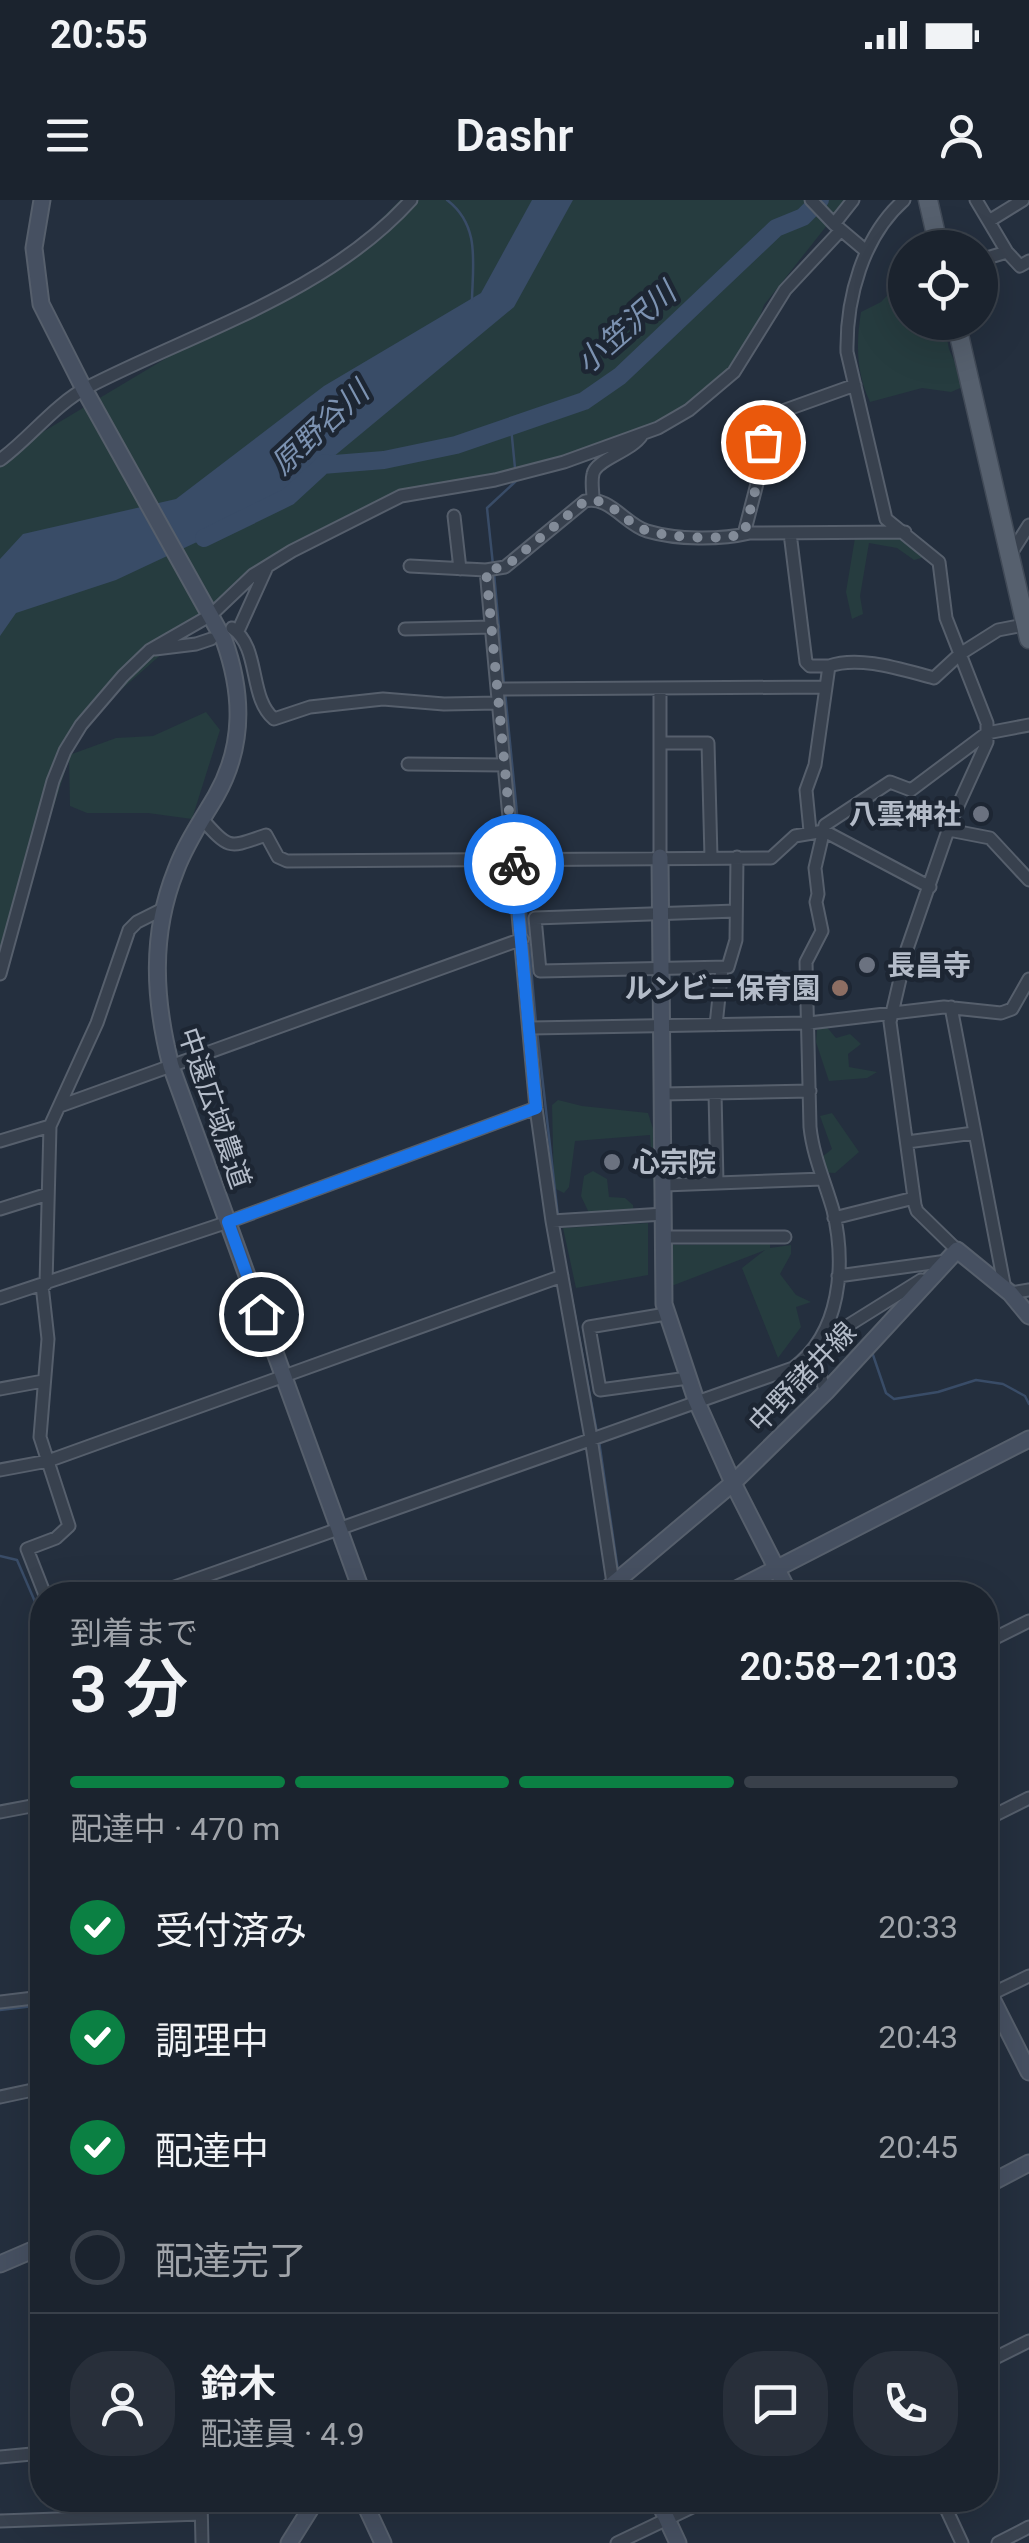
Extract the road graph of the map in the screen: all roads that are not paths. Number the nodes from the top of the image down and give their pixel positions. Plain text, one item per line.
1 (42, 200) edge
2 (411, 200) edge
3 (811, 200) edge
4 (853, 200) edge
5 (904, 200) edge
6 (928, 200) edge
7 (976, 200) edge
8 (1024, 200) edge
9 (989, 221) junction
10 (837, 227) junction
11 (935, 230) edge
12 (866, 251) junction
13 (1008, 252) junction
14 (998, 255) edge
15 (1029, 261) edge
16 (960, 340) edge
17 (856, 384) junction
18 (87, 393) junction
19 (643, 434) junction
20 (0, 460) edge
21 (593, 499) junction
22 (454, 516) dead end
23 (1029, 525) edge
24 (790, 532) junction
25 (905, 532) junction
26 (744, 534) junction
27 (1010, 555) junction
28 (410, 566) dead end
29 (267, 568) junction
30 (460, 569) junction
31 (488, 570) junction
32 (208, 609) junction
33 (492, 627) junction
34 (405, 629) dead end
35 (1028, 629) edge
36 (210, 639) dead end
37 (150, 650) junction
38 (960, 654) junction
39 (829, 666) junction
40 (826, 687) junction
41 (660, 688) junction
42 (498, 696) junction
43 (1029, 725) edge
44 (987, 733) junction
45 (660, 743) junction
46 (408, 764) dead end
47 (504, 765) junction
48 (202, 819) junction
49 (949, 830) junction
50 (817, 831) junction
51 (660, 856) junction
52 (514, 857) junction
53 (711, 857) junction
54 (737, 857) junction
55 (1029, 880) edge
56 (930, 887) junction
57 (163, 909) junction
58 (736, 912) junction
59 (660, 914) junction
60 (522, 939) junction
61 (722, 968) junction
62 (661, 970) junction
63 (0, 974) edge
64 (1029, 979) edge
65 (951, 1007) junction
66 (892, 1012) junction
67 (809, 1023) junction
68 (716, 1025) junction
69 (662, 1026) junction
70 (531, 1028) junction
71 (171, 1066) junction
72 (810, 1090) junction
73 (716, 1093) junction
74 (662, 1094) junction
75 (60, 1106) junction
76 (536, 1108) junction
77 (50, 1126) junction
78 (974, 1133) junction
79 (0, 1140) edge
80 (906, 1142) junction
81 (823, 1178) junction
82 (717, 1183) junction
83 (664, 1185) junction
84 (48, 1194) junction
85 (914, 1198) junction
86 (0, 1208) edge
87 (664, 1214) junction
88 (834, 1218) junction
89 (552, 1221) junction
90 (228, 1222) junction
91 (663, 1237) junction
92 (784, 1237) dead end
93 (952, 1255) junction
94 (562, 1276) junction
95 (838, 1276) junction
96 (929, 1282) junction
97 (44, 1285) junction
98 (1029, 1290) edge
99 (1008, 1291) junction
100 (0, 1298) edge
101 (666, 1314) junction
102 (1029, 1316) edge
103 (814, 1349) junction
104 (282, 1376) junction
105 (688, 1378) junction
106 (43, 1381) junction
107 (0, 1388) edge
108 (826, 1392) junction
109 (696, 1400) junction
110 (592, 1438) junction
111 (1029, 1439) edge
112 (48, 1461) junction
113 (0, 1470) edge
114 (733, 1483) junction
115 (338, 1528) junction
116 (776, 1567) junction
117 (40, 1582) edge
118 (188, 1582) edge
119 (358, 1582) edge
120 (615, 1582) edge
121 (621, 1582) edge
122 (749, 1582) edge
123 (784, 1582) edge
124 (1029, 1621) edge
125 (998, 1636) edge
126 (1029, 1798) edge
127 (30, 1806) edge
128 (0, 1812) edge
129 (998, 1814) edge
130 (1029, 1976) edge
131 (998, 1988) edge
132 (30, 1998) edge
133 (0, 2002) edge
134 (998, 2013) edge
135 (1029, 2072) edge
136 (30, 2090) edge
137 (0, 2096) edge
138 (1029, 2163) edge
139 (998, 2179) edge
140 (30, 2251) edge
141 (0, 2264) edge
142 (1029, 2341) edge
143 (998, 2356) edge
144 (30, 2453) edge
145 (0, 2456) edge
146 (129, 2512) edge
147 (201, 2512) edge
148 (308, 2512) edge
149 (368, 2512) edge
150 (663, 2512) edge
151 (683, 2512) edge
152 (948, 2512) edge
153 (667, 2520) junction
154 (0, 2521) edge
155 (1029, 2528) edge
156 (202, 2543) edge
157 (289, 2543) edge
158 (383, 2543) edge
159 (617, 2543) edge
160 (678, 2543) edge
161 (962, 2543) edge
162 (998, 2543) edge

1 - 18 street, 中遠広域農道
2 - 18 street
3 - 10 street
4 - 10 street
5 - 12 street
6 - 11 main road
7 - 9 street
8 - 9 street
9 - 13 street
10 - 12 street
10 - 19 street
12 - 17 street
13 - 14 street
13 - 15 street
16 - 27 main road
17 - 25 street
17 - 26 street
18 - 20 street
18 - 32 street, 中遠広域農道
19 - 21 street
19 - 29 street
21 - 26 street
21 - 31 street
22 - 30 street
23 - 27 street
24 - 25 street
24 - 26 street
24 - 39 street
25 - 38 street
27 - 35 main road
28 - 30 street
29 - 32 street
29 - 42 street
30 - 31 street
31 - 33 street
32 - 37 street
32 - 48 street, 中遠広域農道
33 - 34 street
33 - 42 street
35 - 38 street
36 - 37 street
37 - 63 street
38 - 39 street
38 - 44 street
39 - 40 street
40 - 41 street
40 - 50 street
41 - 42 street
41 - 45 street
42 - 47 street
43 - 44 street
44 - 49 street
44 - 50 street
45 - 51 street
45 - 53 street
46 - 47 street
47 - 52 street
48 - 52 street
48 - 57 street, 中遠広域農道
49 - 55 street
49 - 56 street
50 - 54 street
50 - 56 street
50 - 67 street
51 - 52 street
51 - 53 street
51 - 59 street
52 - 60 street
53 - 54 street
54 - 58 street
56 - 66 street
57 - 71 street, 中遠広域農道
57 - 75 street
58 - 59 street
58 - 61 street
59 - 62 street
59 - 62 street
60 - 70 street
60 - 71 street
61 - 62 street
61 - 68 street
62 - 69 street
64 - 65 street
65 - 66 street
65 - 78 street
66 - 67 street
66 - 80 street
67 - 68 street
67 - 72 street
68 - 69 street
69 - 70 street
69 - 74 street
70 - 76 street
71 - 75 street
71 - 90 street, 中遠広域農道
72 - 73 street
72 - 81 street
73 - 74 street
73 - 82 street
74 - 83 street
75 - 77 street
76 - 89 street
76 - 90 street
77 - 79 street
77 - 84 street
78 - 80 street
78 - 99 street
80 - 85 street
81 - 82 street
81 - 88 street
82 - 83 street
83 - 87 street
84 - 86 street
84 - 97 street
85 - 88 street
85 - 93 street
87 - 89 street
87 - 91 street
88 - 95 street
89 - 94 street
90 - 97 street
90 - 104 street, 中遠広域農道
91 - 92 street
91 - 101 street
93 - 95 street
93 - 96 street, 中野諸井線
93 - 99 street
94 - 104 street
94 - 110 street
95 - 103 street
96 - 103 street
96 - 108 street, 中野諸井線
97 - 100 street
97 - 106 street
98 - 99 street
99 - 102 street
101 - 105 street
101 - 105 street
103 - 108 street
103 - 109 street
104 - 112 street
104 - 115 street, 中遠広域農道
105 - 109 street
106 - 107 street
106 - 112 street
108 - 114 street, 中野諸井線
109 - 110 street
109 - 114 street
110 - 115 street
110 - 120 street
111 - 116 street
112 - 113 street
112 - 117 street
114 - 116 street
114 - 121 street, 中野諸井線
115 - 118 street
115 - 119 street, 中遠広域農道
116 - 122 street
116 - 123 street
124 - 125 street
126 - 129 street
127 - 128 street
130 - 131 street
132 - 133 street
134 - 135 street
136 - 137 street
138 - 139 street
140 - 141 street
142 - 143 street
144 - 145 street
146 - 154 street
147 - 156 street
148 - 157 street
149 - 158 street
150 - 153 street
151 - 153 street
152 - 161 street
153 - 159 street
153 - 160 street
155 - 162 street

